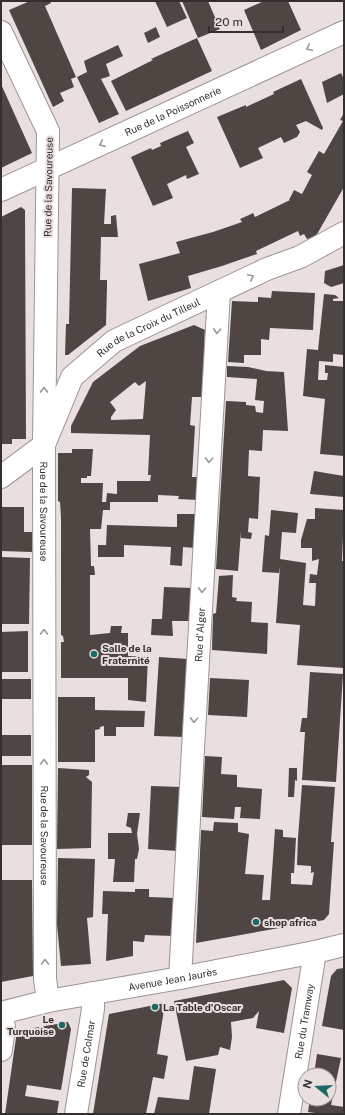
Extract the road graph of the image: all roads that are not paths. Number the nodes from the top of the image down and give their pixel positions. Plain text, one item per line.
1 (1, 32) edge
2 (344, 32) edge
3 (48, 169) junction
4 (1, 190) edge
5 (344, 233) edge
6 (219, 292) junction
7 (44, 444) junction
8 (1, 477) edge
9 (344, 945) edge
10 (315, 952) junction
11 (180, 978) junction
12 (93, 993) junction
13 (48, 1001) junction
14 (1, 1014) edge
15 (1, 1050) edge
16 (76, 1114) edge
17 (289, 1114) edge

1 - 3 street, Rue de la Savoureuse
2 -> 3 street, Rue de la Poissonnerie
3 - 4 street, Rue de la Poissonnerie
7 -> 3 street, Rue de la Savoureuse
6 -> 5 street, Rue de la Croix du Tilleul
6 - 7 street, Rue de la Croix du Tilleul
6 -> 11 street, Rue d'Alger
7 - 8 street, Rue de la Croix du Tilleul
13 -> 7 street, Rue de la Savoureuse
9 - 10 street, Avenue Jean Jaurès
10 - 11 street, Avenue Jean Jaurès
10 - 17 street, Rue du Tramway
11 - 12 street, Avenue Jean Jaurès
12 - 13 street, Avenue Jean Jaurès
12 - 16 street, Rue de Colmar
13 - 14 street, Avenue Jean Jaurès
14 - 15 street

